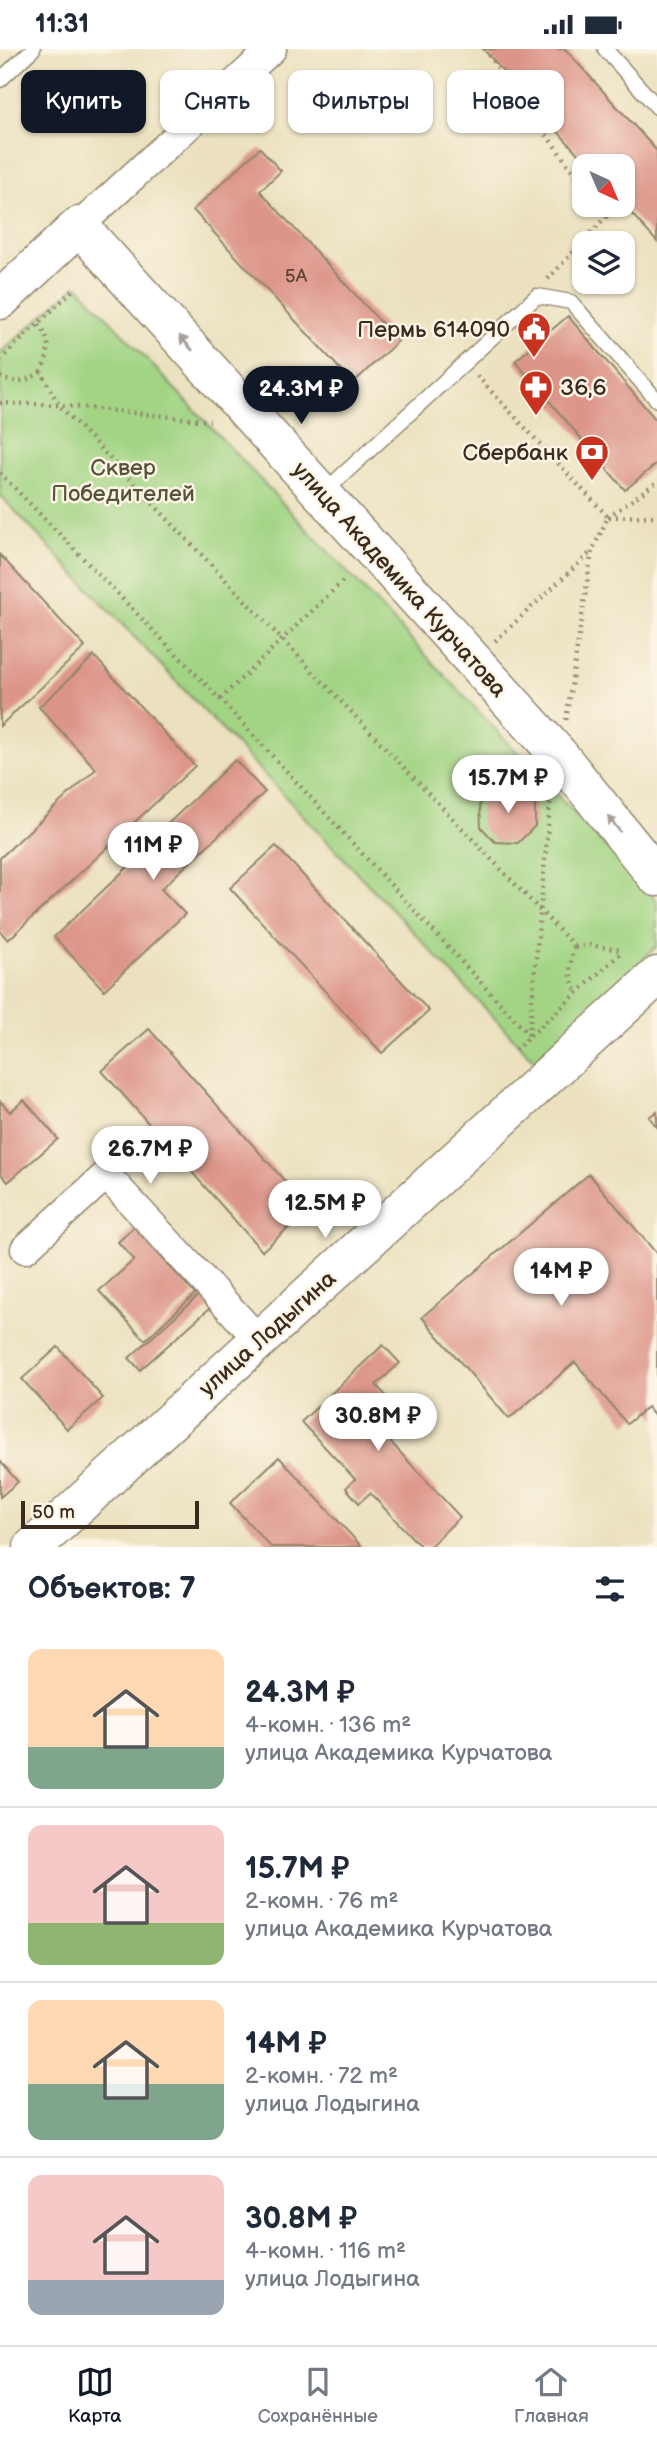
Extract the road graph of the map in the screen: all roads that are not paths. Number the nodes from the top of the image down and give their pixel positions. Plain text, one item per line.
1 (33, 49) edge
2 (272, 49) edge
3 (605, 49) edge
4 (0, 80) edge
5 (657, 107) edge
6 (79, 226) junction
7 (0, 300) edge
8 (657, 400) edge
9 (322, 494) junction
10 (657, 877) edge
11 (657, 977) edge
12 (25, 1249) dead end
13 (259, 1341) junction
14 (33, 1547) edge

1 - 4 lane
2 - 6 street
3 - 5 lane
6 - 7 street
9 -> 6 street, улица Академика Курчатова
8 - 9 lane
10 -> 9 street, улица Академика Курчатова
11 - 13 street, улица Лодыгина
12 - 13 street
13 - 14 street, улица Лодыгина

